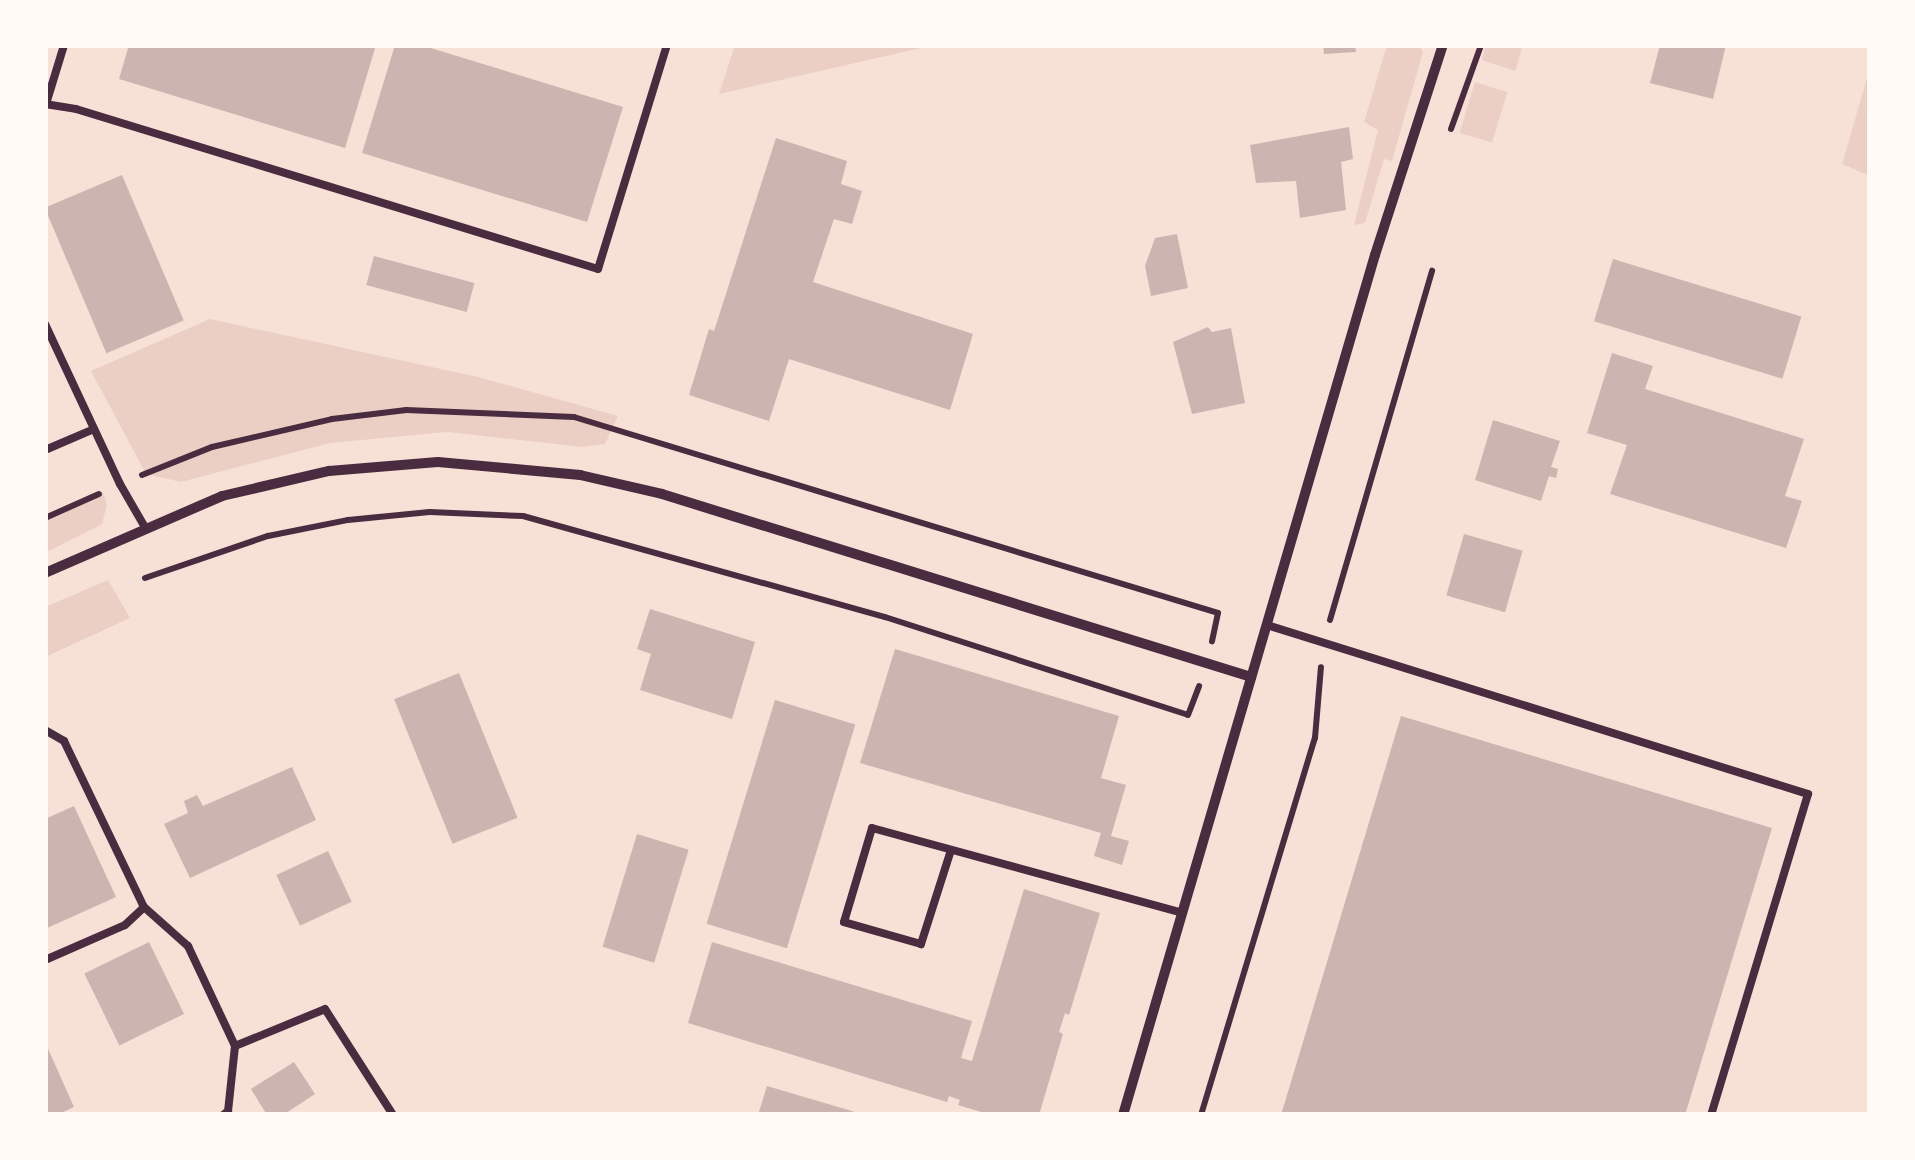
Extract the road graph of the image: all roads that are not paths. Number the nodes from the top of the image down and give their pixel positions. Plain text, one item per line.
1 (64, 45) edge
2 (668, 45) edge
3 (1443, 45) edge
4 (46, 104) edge
5 (45, 324) edge
6 (94, 428) junction
7 (45, 450) edge
8 (146, 529) junction
9 (45, 573) edge
10 (1267, 625) junction
11 (1250, 677) junction
12 (45, 730) edge
13 (951, 850) junction
14 (144, 907) junction
15 (1182, 914) junction
16 (45, 960) edge
17 (236, 1046) junction
18 (223, 1115) edge
19 (394, 1115) edge
20 (1123, 1115) edge
21 (1711, 1115) edge

1 - 4 lane
2 - 4 lane
3 - 10 street
5 - 6 lane
6 - 7 lane
6 - 8 lane
8 - 9 street
8 - 11 street
10 - 11 street
10 - 21 lane
11 - 15 street
12 - 14 lane
13 - 13 lane
13 - 15 lane
14 - 16 lane
14 - 17 lane
15 - 20 street
17 - 18 lane
17 - 19 lane

